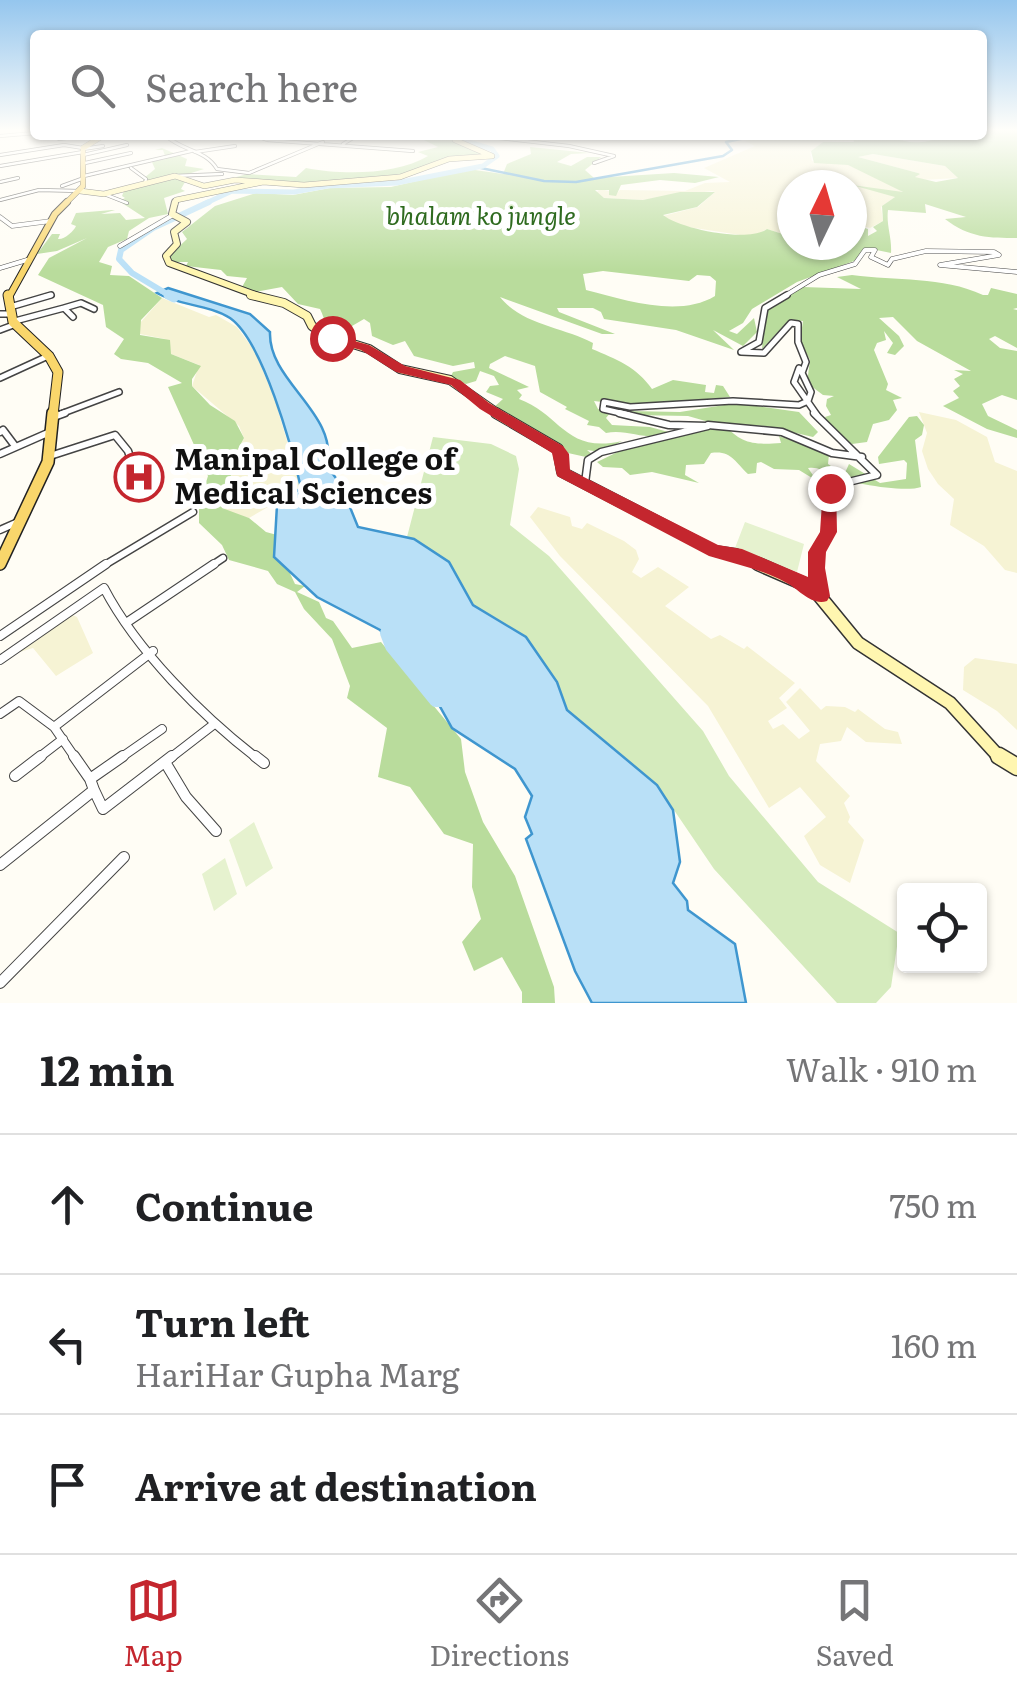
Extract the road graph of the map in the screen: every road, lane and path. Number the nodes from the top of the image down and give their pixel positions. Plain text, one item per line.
1 (84, 177) joint
2 (143, 177) edge
3 (169, 177) edge
4 (175, 177) edge
5 (399, 177) edge
6 (18, 178) dead end
7 (0, 182) edge
8 (263, 182) junction
9 (145, 183) junction
10 (62, 186) junction
11 (80, 191) junction
12 (104, 194) junction
13 (0, 200) edge
14 (127, 203) dead end
15 (174, 216) junction
16 (0, 217) edge
17 (51, 222) junction
18 (120, 246) dead end
19 (27, 260) junction
20 (0, 268) edge
21 (1017, 272) edge
22 (51, 295) dead end
23 (64, 308) junction
24 (94, 309) dead end
25 (0, 314) edge
26 (13, 317) junction
27 (73, 317) dead end
28 (0, 330) edge
29 (50, 356) junction
30 (806, 362) junction
31 (0, 378) edge
32 (119, 392) dead end
33 (806, 403) junction
34 (53, 418) junction
35 (708, 425) junction
36 (51, 431) junction
37 (0, 432) edge
38 (15, 447) junction
39 (0, 454) edge
40 (49, 456) junction
41 (863, 457) junction
42 (584, 482) junction
43 (139, 484) dead end
44 (193, 512) dead end
45 (19, 522) junction
46 (0, 530) edge
47 (223, 558) dead end
48 (0, 564) edge
49 (820, 596) junction
50 (126, 623) junction
51 (0, 636) edge
52 (153, 652) junction
53 (0, 660) edge
54 (0, 714) edge
55 (213, 725) junction
56 (54, 727) junction
57 (162, 729) dead end
58 (63, 739) junction
59 (165, 762) junction
60 (264, 762) dead end
61 (1014, 769) edge
62 (15, 776) dead end
63 (92, 785) junction
64 (216, 831) dead end
65 (124, 857) dead end
66 (0, 865) edge
67 (0, 983) edge

1 - 10 street
1 - 11 main road
2 - 9 street
3 - 9 main road
4 - 8 main road
5 - 8 main road
6 - 7 street
8 - 15 main road
9 - 12 main road
10 - 11 street
10 - 13 street
11 - 12 main road
11 - 17 main road
12 - 14 street
15 - 18 street
15 - 42 main road
16 - 17 street
17 - 19 main road
19 - 20 street
19 - 26 main road
21 - 30 street
22 - 26 street
23 - 24 street
23 - 26 street
23 - 27 street
25 - 26 street
26 - 28 street
26 - 29 main road
29 - 31 street
29 - 34 main road
30 - 33 street
30 - 33 street
32 - 34 street
33 - 35 street
33 - 41 street
34 - 36 main road
35 - 41 street
35 - 42 street
36 - 38 street
36 - 40 main road
37 - 38 street
38 - 39 street
40 - 43 street
40 - 45 main road
41 - 49 street
42 - 49 main road
44 - 51 street
45 - 46 street
45 - 48 main road
47 - 50 street
49 - 61 main road
50 - 52 street
50 - 53 street
52 - 55 street
52 - 56 street
54 - 56 street
55 - 59 street
55 - 60 street
56 - 58 street
57 - 63 street
58 - 62 street
58 - 63 street
59 - 63 street
59 - 64 street
63 - 66 street
65 - 67 street

